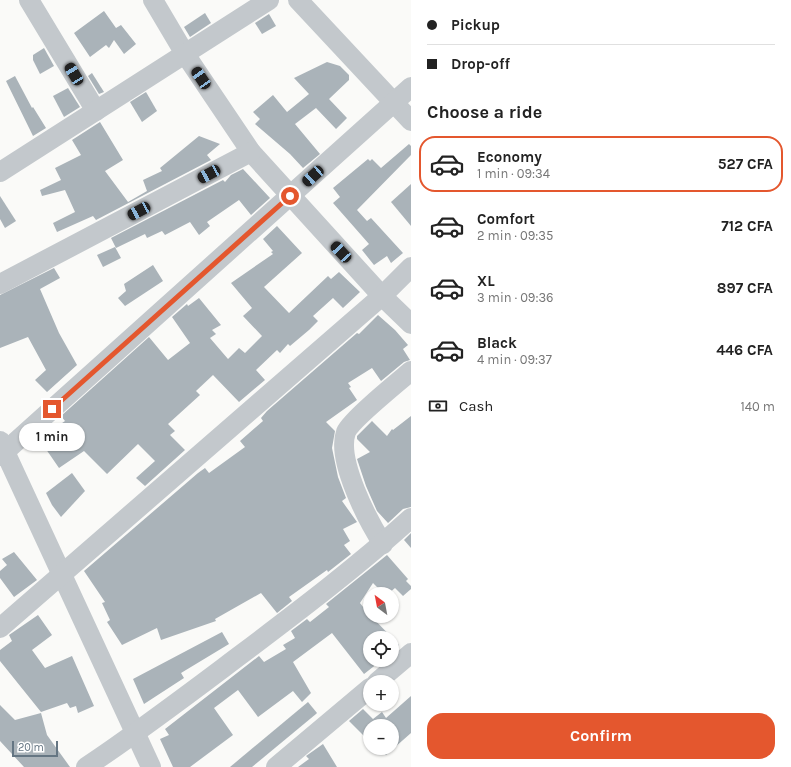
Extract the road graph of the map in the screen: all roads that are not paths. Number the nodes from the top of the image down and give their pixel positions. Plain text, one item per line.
1 (29, 0) edge
2 (153, 0) edge
3 (269, 0) edge
4 (298, 0) edge
5 (185, 54) junction
6 (411, 87) edge
7 (394, 103) junction
8 (96, 111) junction
9 (411, 121) edge
10 (250, 152) junction
11 (0, 172) edge
12 (290, 196) junction
13 (411, 267) edge
14 (0, 284) edge
15 (382, 296) junction
16 (411, 324) edge
17 (411, 371) edge
18 (2, 449) edge
19 (411, 518) edge
20 (383, 544) junction
21 (62, 574) junction
22 (0, 628) edge
23 (411, 653) edge
24 (384, 675) edge
25 (363, 694) edge
26 (136, 734) junction
27 (86, 767) edge
28 (151, 767) edge
29 (276, 767) edge

1 - 8 street
2 - 5 street
3 - 5 street
4 - 7 street
5 - 8 street
5 - 10 street
6 - 7 street
7 - 9 street
7 - 12 street
8 - 11 street
10 - 12 street
10 - 14 street
12 - 15 street
12 - 18 street
13 - 15 street
15 - 16 street
15 - 21 street
17 - 20 street
18 - 21 street
19 - 20 street
20 - 26 street
21 - 22 street
21 - 26 street
23 - 24 street
25 - 29 street
26 - 27 street
26 - 28 street

